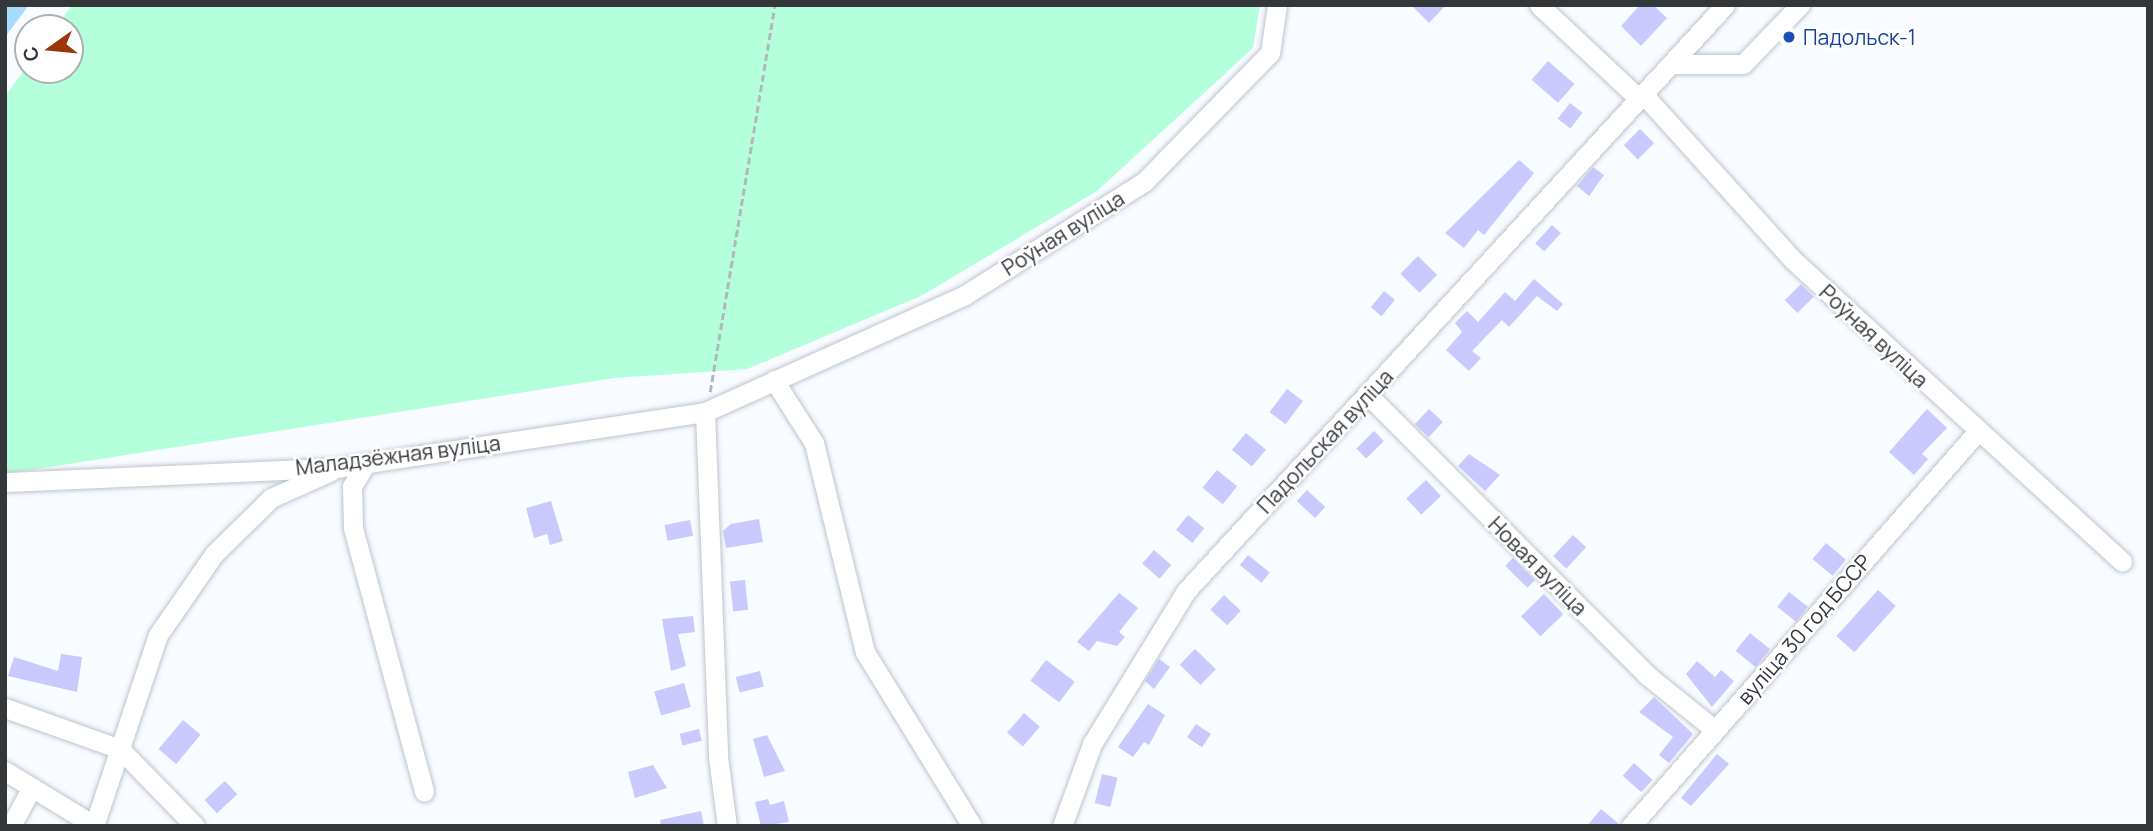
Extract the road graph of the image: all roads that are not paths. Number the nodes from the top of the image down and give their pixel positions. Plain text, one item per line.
1 (1277, 5) edge
2 (1539, 5) edge
3 (1725, 5) edge
4 (1800, 5) edge
5 (1671, 64) junction
6 (1641, 97) junction
7 (774, 380) junction
8 (1368, 395) junction
9 (705, 412) junction
10 (1978, 431) junction
11 (366, 463) junction
12 (342, 467) junction
13 (5, 482) edge
14 (2122, 562) dead end
15 (5, 709) edge
16 (1715, 730) junction
17 (120, 749) junction
18 (5, 771) edge
19 (32, 788) junction
20 (424, 793) dead end
21 (11, 826) edge
22 (94, 826) edge
23 (195, 826) edge
24 (727, 826) edge
25 (972, 826) edge
26 (1062, 826) edge
27 (1630, 826) edge

1 - 7 street, Роўная вуліца
2 - 6 street, Роўная вуліца
3 - 5 street, Падольская вуліца
4 - 5 street
5 - 6 street, Падольская вуліца
6 - 8 street, Падольская вуліца
6 - 10 street, Роўная вуліца
7 - 9 street, Маладзёжная вуліца
7 - 25 street
8 - 16 street, Новая вуліца
8 - 26 street, Падольская вуліца
9 - 11 street, Маладзёжная вуліца
9 - 24 street
10 - 14 street, Роўная вуліца
10 - 16 street, вуліца 30 год БССР
11 - 12 street, Маладзёжная вуліца
11 - 20 street
12 - 13 street, Маладзёжная вуліца
12 - 17 street
15 - 17 street
16 - 27 street, вуліца 30 год БССР
17 - 22 street
17 - 23 street
18 - 19 street
19 - 21 street
19 - 22 street

